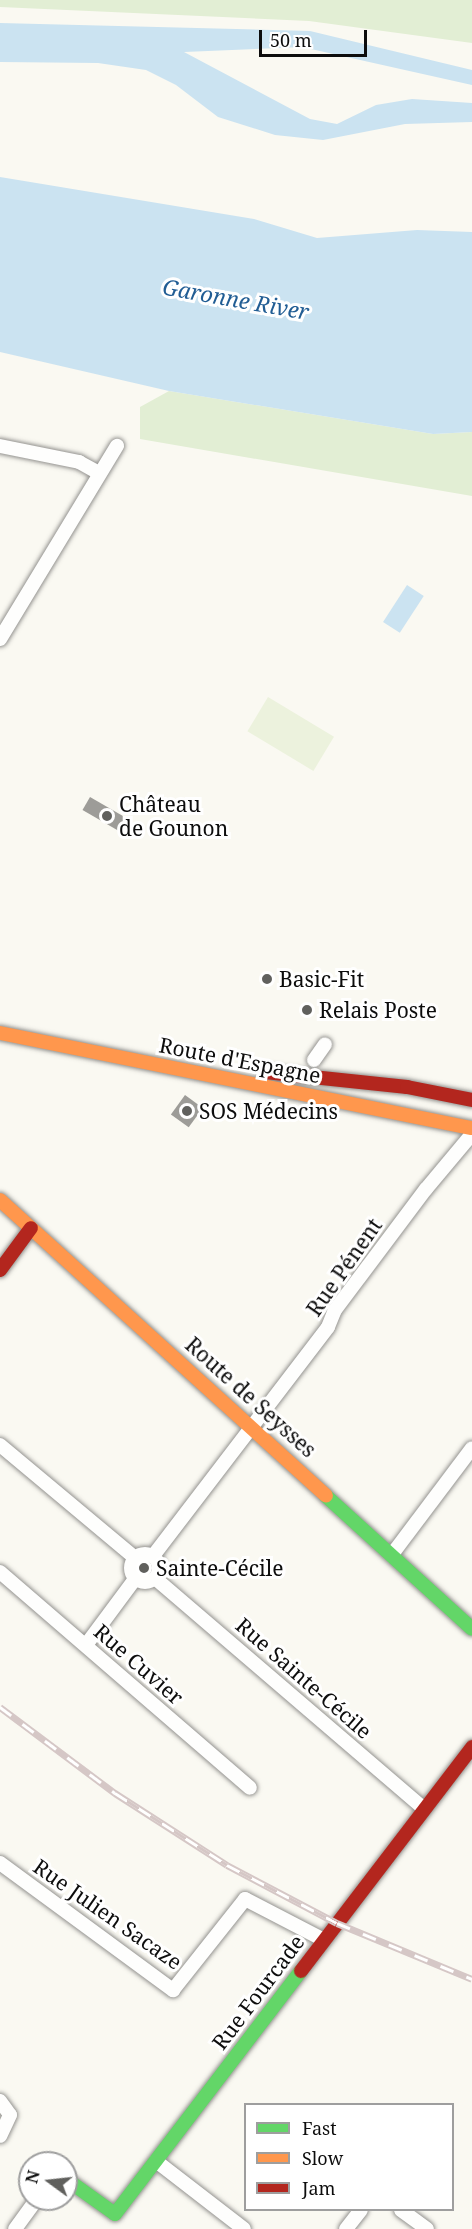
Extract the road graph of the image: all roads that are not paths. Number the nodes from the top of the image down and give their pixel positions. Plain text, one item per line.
1 (0, 446) edge
2 (117, 446) dead end
3 (97, 471) junction
4 (0, 639) edge
5 (0, 1019) edge
6 (0, 1033) edge
7 (325, 1044) dead end
8 (314, 1060) dead end
9 (472, 1101) edge
10 (472, 1128) edge
11 (472, 1134) edge
12 (0, 1200) edge
13 (31, 1228) junction
14 (0, 1269) edge
15 (252, 1426) junction
16 (0, 1445) edge
17 (472, 1448) edge
18 (393, 1553) junction
19 (153, 1556) junction
20 (135, 1558) junction
21 (0, 1572) edge
22 (135, 1579) junction
23 (156, 1579) junction
24 (472, 1629) edge
25 (86, 1645) junction
26 (472, 1747) edge
27 (250, 1788) dead end
28 (424, 1809) junction
29 (0, 1863) edge
30 (324, 1940) junction
31 (0, 2101) edge
32 (0, 2136) edge
33 (156, 2161) junction
34 (78, 2188) edge
35 (29, 2211) edge
36 (360, 2211) edge
37 (401, 2211) edge
38 (15, 2229) edge
39 (244, 2229) edge
40 (346, 2229) edge
41 (427, 2229) edge

1 - 3 street
2 - 3 street
3 - 4 street
5 - 9 main road, Route d'Espagne
6 - 10 main road, Route d'Espagne
7 - 8 street
11 - 15 street, Rue Pénent
12 - 13 main road, Route de Seysses
13 - 14 main road
13 - 15 main road, Route de Seysses
15 - 18 main road, Route de Seysses
15 - 19 street, Rue Pénent
16 - 20 street
17 - 18 street
18 - 24 main road, Route de Seysses
19 - 20 street
19 - 23 street
20 - 22 street
21 - 25 street, Rue Cuvier
22 - 23 street
22 - 25 street
23 - 28 street, Rue Sainte-Cécile
25 - 27 street, Rue Cuvier
26 - 28 main road, Rue Fourcade
28 - 30 main road, Rue Fourcade
29 - 30 street, Rue Julien Sacaze
30 - 33 main road, Rue Fourcade
31 - 32 street
33 - 34 main road, Rue Fourcade
33 - 39 street
35 - 38 street
36 - 40 street
37 - 41 street

